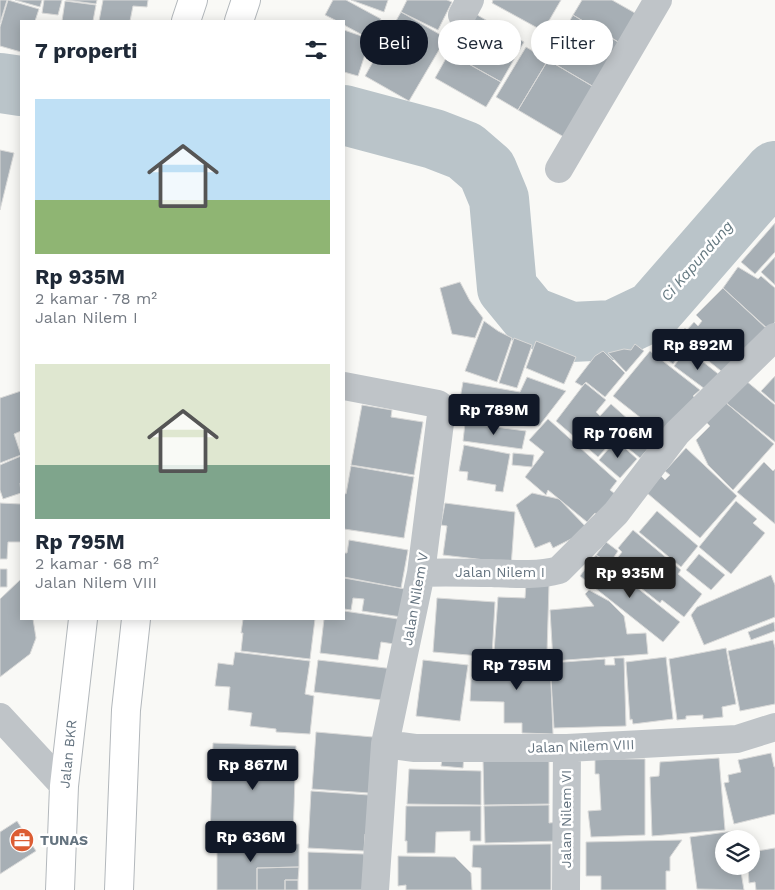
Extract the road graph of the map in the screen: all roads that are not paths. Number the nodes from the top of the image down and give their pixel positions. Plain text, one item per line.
1 (193, 0) edge
2 (246, 0) edge
3 (658, 0) edge
4 (186, 20) edge
5 (239, 20) edge
6 (559, 168) dead end
7 (775, 337) edge
8 (345, 386) edge
9 (421, 573) junction
10 (83, 620) edge
11 (136, 620) edge
12 (0, 717) edge
13 (775, 727) edge
14 (385, 744) junction
15 (567, 748) junction
16 (64, 786) junction
17 (60, 890) edge
18 (119, 890) edge
19 (375, 890) edge
20 (566, 890) edge

1 - 4 main road
2 - 5 main road
3 - 6 street
7 - 9 street, Jalan Nilem I
8 - 9 street, Jalan Nilem V
9 - 14 street, Jalan Nilem V
10 - 16 main road, Jalan BKR
11 - 18 main road
12 - 16 street
13 - 15 street, Jalan Nilem VIII
14 - 15 street, Jalan Nilem VIII
14 - 19 street, Jalan Nilem V
15 - 20 street, Jalan Nilem VI
16 - 17 main road, Jalan BKR

